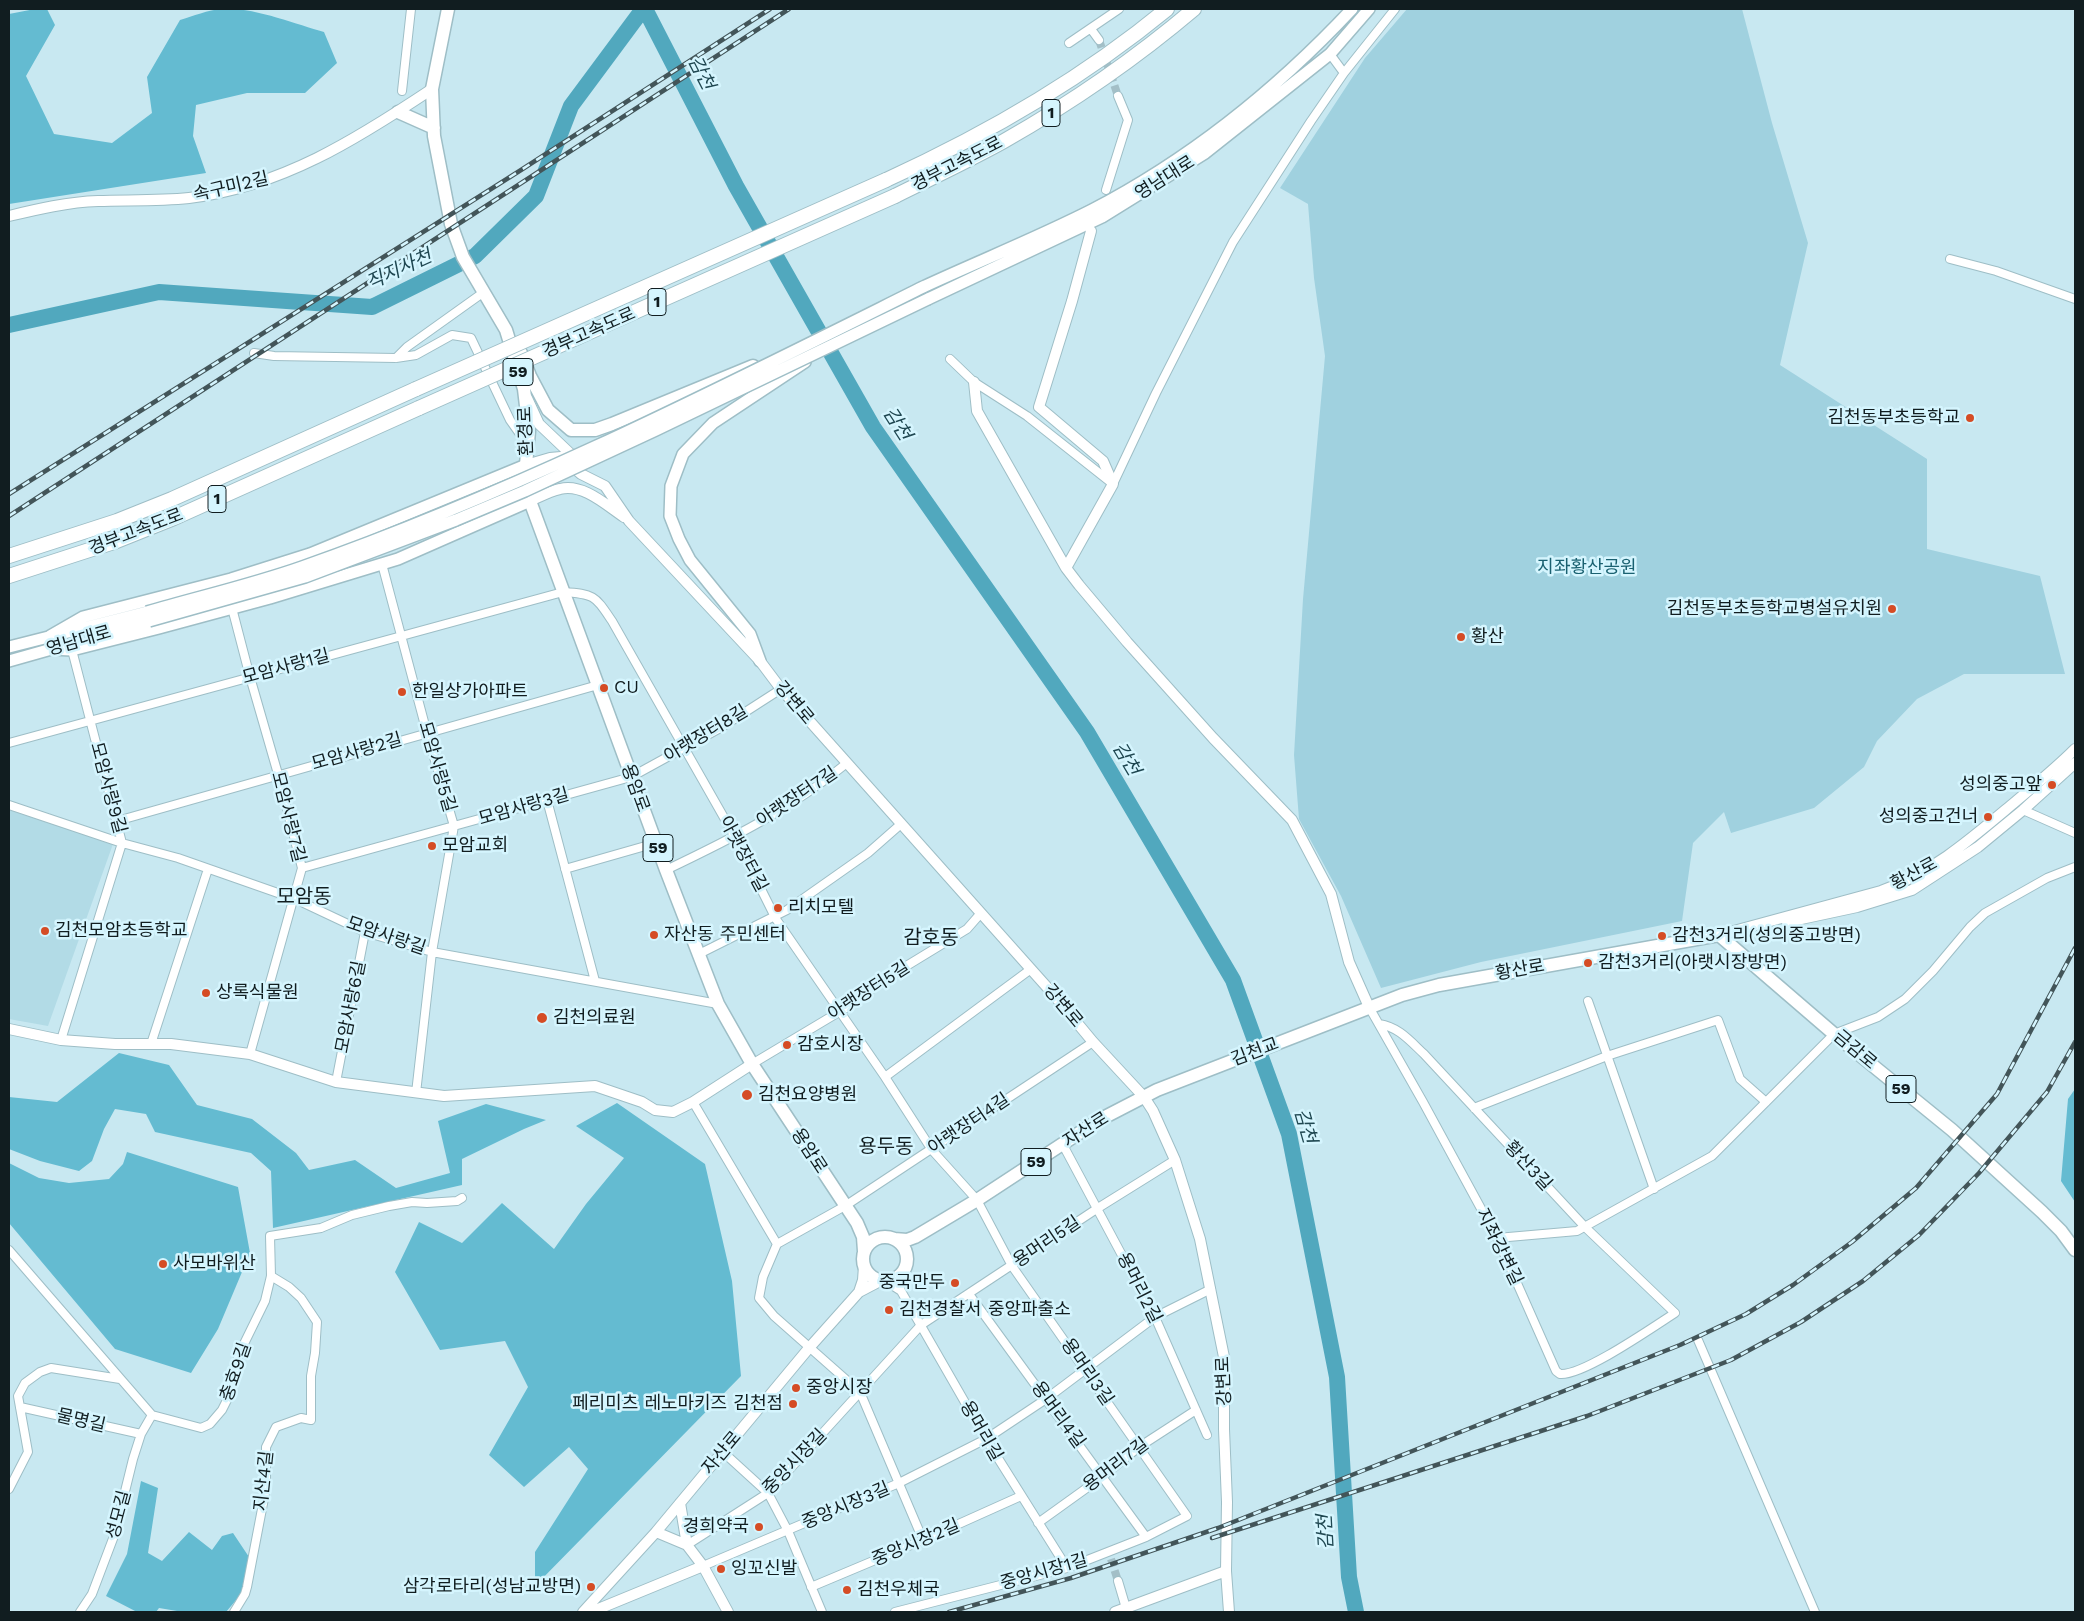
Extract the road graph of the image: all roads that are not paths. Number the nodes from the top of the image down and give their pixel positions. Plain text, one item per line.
1 (411, 9) edge
2 (448, 9) edge
3 (1119, 9) edge
4 (1167, 9) edge
5 (1194, 9) edge
6 (1352, 9) edge
7 (1369, 9) edge
8 (1394, 9) edge
9 (1091, 29) junction
10 (1099, 40) tunnel mouth
11 (1069, 43) dead end
12 (1330, 54) junction
13 (1344, 73) junction
14 (432, 90) junction
15 (402, 91) dead end
16 (1118, 96) tunnel mouth
17 (398, 112) junction
18 (434, 132) junction
19 (1106, 190) dead end
20 (9, 216) edge
21 (1091, 231) dead end
22 (1950, 259) dead end
23 (482, 290) junction
24 (2075, 299) edge
25 (506, 330) junction
26 (820, 345) junction
27 (254, 353) dead end
28 (396, 358) junction
29 (950, 359) dead end
30 (974, 382) junction
31 (524, 389) junction
32 (529, 444) junction
33 (526, 465) junction
34 (1113, 484) junction
35 (604, 486) junction
36 (530, 501) junction
37 (628, 521) junction
38 (9, 556) edge
39 (382, 564) junction
40 (1066, 568) junction
41 (9, 576) edge
42 (564, 592) junction
43 (232, 608) junction
44 (148, 617) junction
45 (50, 636) junction
46 (401, 636) junction
47 (9, 647) edge
48 (50, 649) junction
49 (72, 650) junction
50 (760, 660) junction
51 (9, 661) edge
52 (250, 677) junction
53 (598, 685) junction
54 (781, 689) junction
55 (90, 721) junction
56 (427, 733) junction
57 (9, 743) edge
58 (684, 749) junction
59 (2075, 749) edge
60 (847, 763) junction
61 (2075, 763) edge
62 (278, 774) junction
63 (631, 777) junction
64 (547, 800) junction
65 (9, 805) edge
66 (2023, 810) junction
67 (117, 821) junction
68 (901, 824) junction
69 (454, 826) junction
70 (2075, 833) edge
71 (735, 837) junction
72 (122, 843) junction
73 (656, 843) junction
74 (2075, 867) edge
75 (302, 868) junction
76 (208, 869) junction
77 (566, 869) junction
78 (666, 870) junction
79 (295, 899) junction
80 (981, 913) junction
81 (775, 916) junction
82 (366, 932) junction
83 (1719, 935) junction
84 (432, 952) junction
85 (699, 954) junction
86 (1031, 969) junction
87 (595, 982) junction
88 (1588, 1001) dead end
89 (718, 1004) junction
90 (1369, 1007) junction
91 (840, 1011) junction
92 (1353, 1014) joint
93 (1379, 1024) junction
94 (9, 1029) edge
95 (1834, 1034) junction
96 (61, 1040) junction
97 (1093, 1042) junction
98 (151, 1044) junction
99 (250, 1054) junction
100 (1607, 1056) junction
101 (752, 1064) junction
102 (885, 1077) junction
103 (336, 1082) junction
104 (1158, 1090) joint
105 (416, 1093) junction
106 (1144, 1097) junction
107 (693, 1102) junction
108 (1766, 1102) junction
109 (1474, 1108) junction
110 (1063, 1145) junction
111 (932, 1149) junction
112 (1175, 1160) junction
113 (1654, 1188) junction
114 (462, 1198) dead end
115 (977, 1200) junction
116 (845, 1206) junction
117 (1098, 1208) junction
118 (857, 1224) junction
119 (1586, 1227) junction
120 (915, 1237) junction
121 (881, 1238) junction
122 (1497, 1238) junction
123 (894, 1239) junction
124 (777, 1244) junction
125 (9, 1250) edge
126 (2075, 1250) edge
127 (864, 1252) junction
128 (907, 1255) junction
129 (864, 1266) junction
130 (1012, 1266) junction
131 (901, 1275) junction
132 (271, 1276) junction
133 (884, 1282) junction
134 (1211, 1289) junction
135 (901, 1291) junction
136 (859, 1292) junction
137 (969, 1294) junction
138 (1675, 1313) joint
139 (1155, 1317) junction
140 (920, 1326) junction
141 (1698, 1340) dead end
142 (809, 1348) junction
143 (1086, 1369) junction
144 (120, 1379) junction
145 (860, 1392) junction
146 (1046, 1398) junction
147 (20, 1407) junction
148 (1196, 1410) junction
149 (152, 1415) junction
150 (141, 1434) junction
151 (1207, 1436) dead end
152 (986, 1439) junction
153 (1139, 1447) junction
154 (723, 1452) junction
155 (1102, 1476) junction
156 (899, 1483) junction
157 (9, 1490) edge
158 (768, 1493) junction
159 (1021, 1496) junction
160 (680, 1503) junction
161 (1187, 1516) joint
162 (1038, 1522) junction
163 (788, 1531) junction
164 (656, 1532) junction
165 (1146, 1537) junction
166 (923, 1540) junction
167 (688, 1545) junction
168 (703, 1566) junction
169 (1067, 1568) junction
170 (1226, 1572) junction
171 (1118, 1581) tunnel mouth
172 (811, 1587) junction
173 (1126, 1608) junction
174 (80, 1612) edge
175 (234, 1612) edge
176 (583, 1612) edge
177 (591, 1612) edge
178 (728, 1612) edge
179 (822, 1612) edge
180 (895, 1612) edge
181 (1115, 1612) edge
182 (1229, 1612) edge
183 (1815, 1612) edge

1 - 15 street
2 - 14 main road, 59
3 - 9 street
4 - 38 highway, 경부고속도로 / 1, bridge
5 - 41 highway, 경부고속도로 / 1, bridge
6 - 26 main road, 영남대로, bridge
7 - 12 main road, 영남대로
8 - 13 street
9 - 10 street
9 - 11 street
12 - 13 street
12 - 26 main road, 영남대로, bridge
13 - 34 street
14 - 17 street, 속구미2길
14 - 18 main road, 59
16 - 19 street
17 - 18 main road
17 - 20 street, 속구미2길
18 - 23 main road, 59
21 - 34 street
22 - 24 street
23 - 25 main road, 환경로 / 59
23 - 28 street
25 - 26 main road, bridge
25 - 31 main road, 환경로 / 59
26 - 44 main road, bridge
26 - 50 main road, bridge
27 - 28 street
28 - 32 street
29 - 30 street
30 - 34 street
30 - 40 street
31 - 32 main road, 환경로 / 59
31 - 35 street
32 - 33 main road, 환경로 / 59
33 - 35 street, 강변로
33 - 36 main road, 용암로 / 59
33 - 45 main road
34 - 40 street
35 - 37 street, 강변로
36 - 37 street, 강변로
36 - 39 main road
36 - 42 main road, 용암로 / 59
37 - 50 street, 강변로
39 - 43 main road
39 - 46 street, 모암사랑5길
40 - 90 street
42 - 46 street, 모암사랑1길
42 - 53 main road, 용암로 / 59
42 - 58 street, 아랫장터길
43 - 49 main road
43 - 52 street, 모암사랑7길
44 - 45 main road, 영남대로
44 - 48 main road, 영남대로
45 - 47 main road, 영남대로
46 - 52 street, 모암사랑1길
46 - 56 street, 모암사랑5길
48 - 49 main road
48 - 51 main road, 영남대로
49 - 55 street, 모암사랑9길
50 - 54 street, 강변로
52 - 55 street, 모암사랑1길
52 - 62 street, 모암사랑7길
53 - 56 street, 모암사랑2길
53 - 63 main road, 용암로 / 59
54 - 58 street, 아랫장터8길
54 - 60 street, 강변로
55 - 57 street, 모암사랑1길
55 - 67 street, 모암사랑9길
56 - 62 street, 모암사랑2길
56 - 69 street, 모암사랑5길
58 - 63 street, 아랫장터8길
58 - 71 street, 아랫장터길
59 - 83 street, 황산로
60 - 68 street, 강변로
60 - 71 street, 아랫장터7길
61 - 66 street, 황산로
62 - 67 street, 모암사랑2길
62 - 75 street, 모암사랑7길
63 - 64 street, 모암사랑3길
63 - 73 main road, 용암로 / 59
64 - 69 street, 모암사랑3길
64 - 77 street
65 - 72 street, 모암사랑길
66 - 70 street
66 - 83 street, 황산로
67 - 72 street, 모암사랑9길
68 - 80 street, 강변로
68 - 81 street
69 - 75 street, 모암사랑3길
69 - 84 street, 모암사랑5길
71 - 78 street, 아랫장터7길
71 - 81 street, 아랫장터길
72 - 76 street, 모암사랑길
72 - 96 street, 모암사랑9길
73 - 77 street
73 - 78 main road, 용암로 / 59
74 - 95 street
75 - 79 street, 모암사랑7길
76 - 79 street, 모암사랑길
76 - 98 street
77 - 87 street
78 - 85 main road, 용암로 / 59
79 - 82 street, 모암사랑길
79 - 99 street, 모암사랑7길
80 - 86 street, 강변로
80 - 91 street, 아랫장터5길
81 - 85 street
81 - 91 street, 아랫장터길
82 - 84 street, 모암사랑길
82 - 103 street, 모암사랑6길
83 - 90 main road, 황산로 / 59
83 - 95 main road, 금감로 / 59
84 - 87 street, 모암사랑길
84 - 105 street, 모암사랑5길
85 - 89 main road, 용암로 / 59
86 - 97 street, 강변로
86 - 102 street
87 - 89 street, 모암사랑길
88 - 100 street
89 - 101 main road, 용암로 / 59
90 - 92 main road, 황산로 / 59
90 - 93 street, 지좌강변길
91 - 101 street, 아랫장터5길
91 - 102 street, 아랫장터길
92 - 104 main road, 김천교 / 59
93 - 109 street, 황산3길
93 - 122 street, 지좌강변길
94 - 96 street
95 - 108 street
95 - 126 main road, 금감로 / 59
96 - 98 street
97 - 106 street, 강변로
97 - 111 street, 아랫장터4길
98 - 99 street
99 - 103 street
100 - 108 street
100 - 109 street
100 - 113 street
101 - 107 street
101 - 116 main road, 용암로 / 59
102 - 111 street, 아랫장터길
103 - 105 street
104 - 106 main road, 자산로 / 59
105 - 107 street
106 - 110 main road, 자산로 / 59
106 - 112 street, 강변로
107 - 124 street
108 - 113 street
109 - 119 street, 황산3길
110 - 115 main road, 자산로 / 59
110 - 117 street, 용머리2길
111 - 115 street, 아랫장터길
111 - 116 street, 아랫장터4길
112 - 117 street, 용머리5길
112 - 134 street, 강변로
113 - 119 street
114 - 132 street, 충효9길
115 - 120 main road, 자산로 / 59
115 - 130 street, 용머리3길
116 - 118 main road, 용암로 / 59
116 - 124 street, 아랫장터4길
117 - 130 street, 용머리5길
117 - 139 street, 용머리2길
118 - 121 main road, 59
118 - 127 main road, 59
119 - 122 street
119 - 138 street, 황산3길
120 - 123 main road, 59
120 - 128 main road
121 - 123 main road
121 - 127 main road
122 - 138 street, 지좌강변길
123 - 128 main road
124 - 142 street
125 - 144 street
127 - 129 main road
128 - 131 main road
129 - 133 main road
129 - 136 street
130 - 137 street, 용머리5길
130 - 143 street, 용머리3길
131 - 133 main road
131 - 135 street, 용머리길
132 - 149 street, 충효9길
132 - 175 street, 지산4길
133 - 135 street, 용머리길
133 - 136 street
134 - 139 street, 중앙시장3길
134 - 170 street, 강변로
135 - 140 street, 용머리길
136 - 142 street, 자산로
137 - 140 street, 용머리5길
137 - 146 street, 용머리4길
139 - 143 street, 중앙시장3길
139 - 148 street, 용머리2길
140 - 145 street, 중앙시장길
140 - 152 street, 용머리길
141 - 183 street
142 - 145 street
142 - 154 street, 자산로
143 - 146 street, 중앙시장3길
143 - 153 street, 용머리3길
144 - 147 street
144 - 149 street
145 - 156 street
145 - 158 street, 중앙시장길
146 - 152 street, 중앙시장3길
146 - 155 street, 용머리4길
147 - 150 street, 물명길
147 - 157 street
148 - 151 street, 용머리2길
148 - 153 street, 용머리7길
149 - 150 street, 성모길
150 - 174 street, 성모길
152 - 156 street, 중앙시장3길
152 - 159 street, 용머리길
153 - 155 street, 용머리7길
153 - 161 street, 용머리3길
154 - 158 street
154 - 160 street, 자산로
155 - 162 street, 용머리7길
155 - 165 street, 용머리4길
156 - 163 street, 중앙시장3길
156 - 166 street
158 - 163 street
158 - 167 street, 중앙시장길
159 - 162 street, 용머리길
159 - 166 street, 중앙시장2길
160 - 164 street, 자산로
160 - 167 street
161 - 165 street, 중앙시장1길
162 - 169 street, 용머리길
163 - 168 street, 중앙시장3길
163 - 172 street
164 - 167 street
164 - 176 street, 자산로
165 - 169 street, 중앙시장1길
166 - 172 street, 중앙시장2길
167 - 168 street
168 - 177 street
168 - 178 street
169 - 180 street, 중앙시장1길
170 - 173 street
170 - 182 street, 강변로
171 - 173 street
172 - 179 street
173 - 181 street

